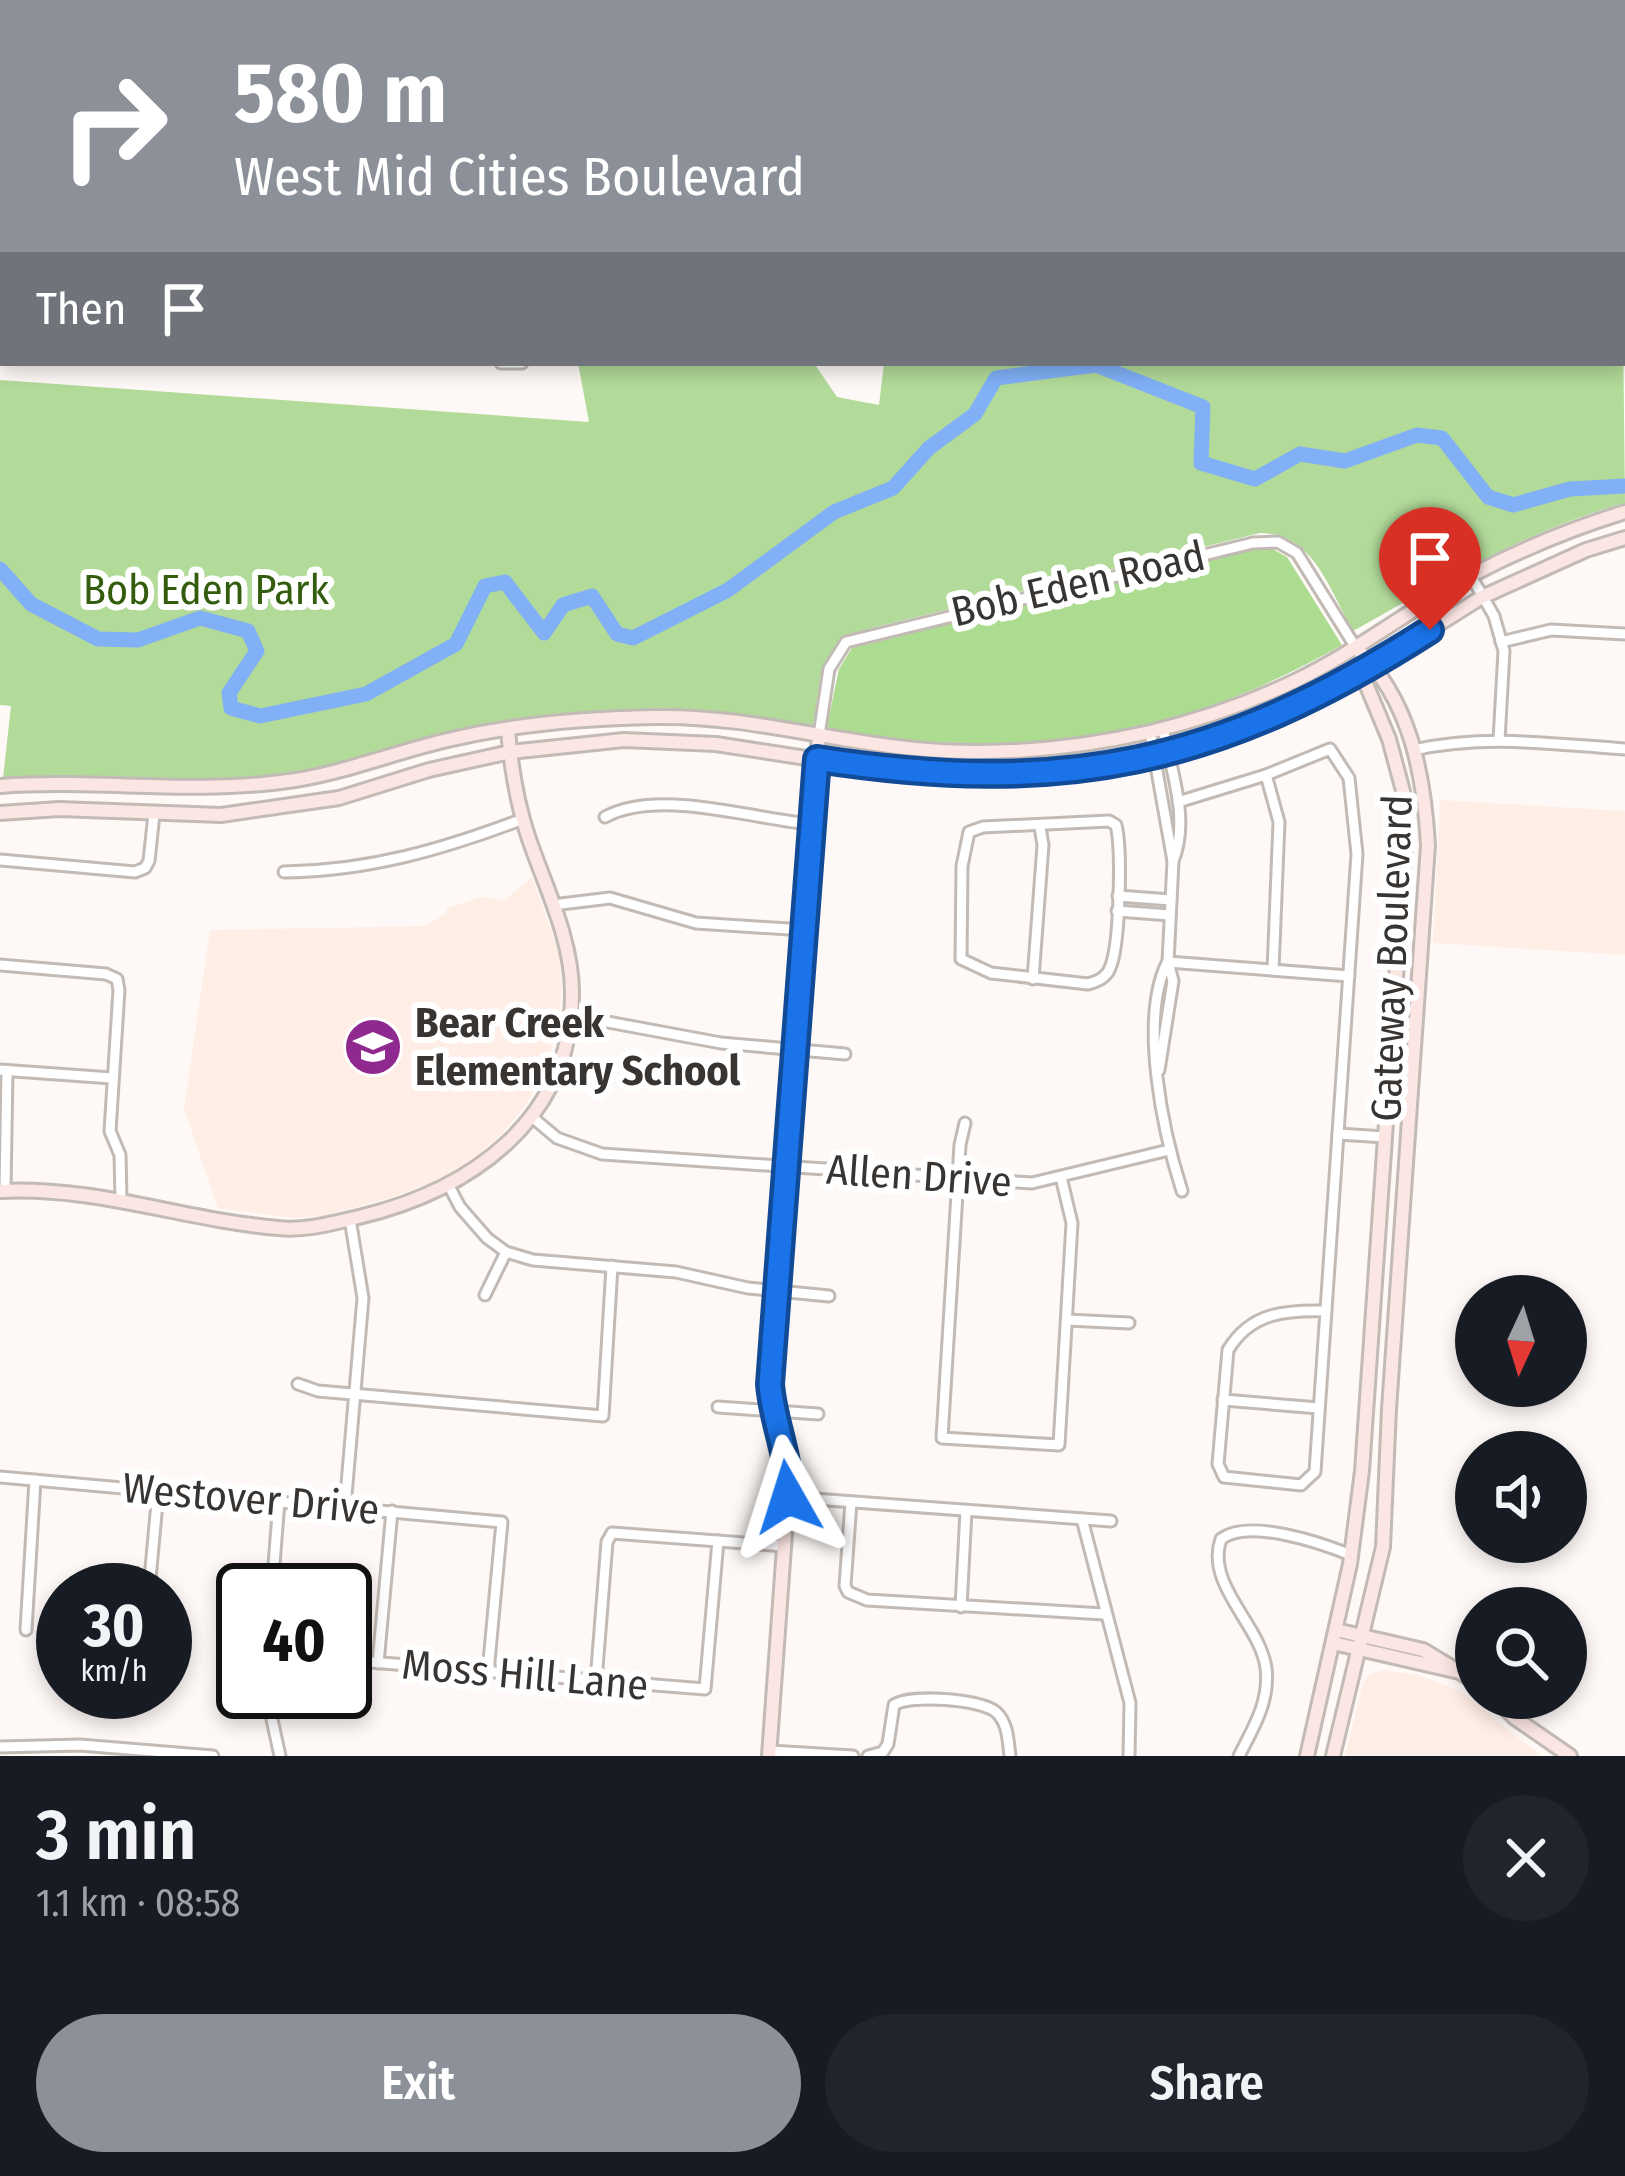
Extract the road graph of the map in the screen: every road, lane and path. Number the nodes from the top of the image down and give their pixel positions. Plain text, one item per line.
1 (1625, 512) edge
2 (1625, 538) edge
3 (1471, 576) junction
4 (1482, 597) junction
5 (1625, 634) edge
6 (1501, 641) junction
7 (1356, 648) junction
8 (1374, 665) junction
9 (1360, 673) junction
10 (508, 730) junction
11 (1156, 730) junction
12 (819, 735) junction
13 (1498, 740) junction
14 (1625, 749) edge
15 (1414, 750) junction
16 (510, 752) junction
17 (1162, 755) junction
18 (817, 759) junction
19 (1266, 775) junction
20 (0, 786) edge
21 (1178, 802) junction
22 (0, 813) edge
23 (154, 814) junction
24 (604, 817) dead end
25 (523, 819) junction
26 (811, 824) junction
27 (1040, 827) junction
28 (0, 860) edge
29 (1173, 861) junction
30 (284, 872) dead end
31 (1118, 896) junction
32 (1171, 900) junction
33 (553, 905) junction
34 (1117, 911) junction
35 (1170, 916) junction
36 (804, 930) junction
37 (1168, 962) junction
38 (0, 965) edge
39 (1273, 970) junction
40 (1349, 976) junction
41 (1034, 979) junction
42 (570, 1015) junction
43 (793, 1048) junction
44 (845, 1054) dead end
45 (3, 1071) edge
46 (112, 1078) junction
47 (532, 1117) junction
48 (965, 1123) dead end
49 (1338, 1134) junction
50 (1385, 1137) junction
51 (1408, 1138) junction
52 (1169, 1150) junction
53 (786, 1167) junction
54 (1061, 1177) junction
55 (958, 1179) junction
56 (449, 1186) junction
57 (2, 1190) edge
58 (1182, 1191) dead end
59 (122, 1198) junction
60 (350, 1219) junction
61 (506, 1252) junction
62 (612, 1266) junction
63 (778, 1292) junction
64 (485, 1295) dead end
65 (830, 1296) dead end
66 (1326, 1311) junction
67 (1067, 1320) junction
68 (1130, 1324) dead end
69 (298, 1384) dead end
70 (354, 1394) junction
71 (1223, 1400) junction
72 (718, 1408) dead end
73 (1319, 1408) junction
74 (772, 1413) junction
75 (818, 1414) dead end
76 (0, 1477) edge
77 (35, 1480) junction
78 (158, 1492) junction
79 (788, 1497) junction
80 (279, 1502) junction
81 (850, 1502) junction
82 (345, 1507) junction
83 (392, 1511) junction
84 (966, 1511) junction
85 (1082, 1519) junction
86 (1111, 1521) dead end
87 (718, 1540) junction
88 (784, 1546) junction
89 (1351, 1555) junction
90 (151, 1563) edge
91 (274, 1563) edge
92 (961, 1607) junction
93 (1104, 1614) junction
94 (26, 1630) dead end
95 (1334, 1637) junction
96 (1360, 1642) junction
97 (372, 1662) edge
98 (378, 1663) junction
99 (1455, 1671) edge
100 (488, 1672) junction
101 (596, 1681) junction
102 (272, 1719) edge
103 (1516, 1719) edge
104 (0, 1747) edge
105 (102, 1752) edge
106 (769, 1753) edge
107 (212, 1756) edge
108 (280, 1756) edge
109 (853, 1756) edge
110 (868, 1756) edge
111 (1010, 1756) edge
112 (1129, 1756) edge
113 (1239, 1756) edge
114 (1306, 1756) edge
115 (1333, 1756) edge
116 (1570, 1756) edge

1 - 3 street
2 - 4 street
3 - 4 street
3 - 7 street
4 - 6 street
4 - 8 street
5 - 6 street
6 - 13 street
7 - 8 street, Gateway Boulevard
7 - 9 street, Gateway Boulevard
7 - 11 street
7 - 12 street, Bob Eden Road
8 - 9 street
8 - 15 street, Gateway Boulevard
9 - 17 street
9 - 50 street, Gateway Boulevard
10 - 12 street
10 - 16 street
10 - 20 street
11 - 12 street
11 - 17 street
12 - 18 street
13 - 14 street
13 - 15 street
15 - 51 street, Gateway Boulevard
16 - 18 street
16 - 23 street
16 - 25 street
17 - 18 street
17 - 21 street
17 - 29 street
18 - 26 street
19 - 21 street
19 - 39 street
19 - 40 street
21 - 29 street
22 - 23 street
23 - 28 street
24 - 26 street
25 - 30 street
25 - 33 street
26 - 36 street
27 - 31 street
27 - 41 street
27 - 41 street
29 - 32 street
31 - 32 street
31 - 34 street
32 - 35 street
33 - 36 street
33 - 42 street
34 - 35 street
34 - 41 street
35 - 37 street
36 - 43 street
37 - 39 street
37 - 52 street
38 - 46 street
39 - 40 street
40 - 49 street
42 - 43 street
42 - 47 street
43 - 44 street
43 - 53 street
45 - 46 street
45 - 57 street
46 - 59 street
47 - 53 street, Allen Drive
47 - 56 street
48 - 55 street
49 - 50 street
49 - 66 street
50 - 51 street
50 - 89 street, Gateway Boulevard
51 - 96 street, Gateway Boulevard
52 - 54 street, Allen Drive
52 - 58 street
53 - 55 street, Allen Drive
53 - 63 street
54 - 55 street, Allen Drive
54 - 67 street
55 - 67 street
56 - 60 street
56 - 61 street
57 - 59 street
59 - 60 street
60 - 70 street
61 - 62 street
61 - 64 street
62 - 63 street
62 - 70 street
63 - 65 street
63 - 74 street
66 - 71 street
66 - 73 street
67 - 68 street
69 - 70 street
70 - 82 street
71 - 73 street
71 - 73 street
72 - 74 street
74 - 75 street
74 - 79 street
76 - 77 street, Westover Drive
77 - 78 street, Westover Drive
77 - 94 street
78 - 80 street, Westover Drive
78 - 90 street
79 - 81 street
79 - 88 street
80 - 82 street, Westover Drive
80 - 91 street
81 - 84 street
81 - 92 street
82 - 83 street, Westover Drive
83 - 98 street
83 - 100 street, Westover Drive
84 - 85 street
84 - 92 street
85 - 86 street
85 - 93 street
87 - 88 street
87 - 101 street
87 - 101 street, Moss Hill Lane
88 - 106 street
89 - 95 street, Gateway Boulevard
89 - 113 street
92 - 93 street
93 - 112 street
95 - 96 street
95 - 114 street, Gateway Boulevard
96 - 99 street
96 - 115 street, Gateway Boulevard
97 - 98 street, Moss Hill Lane
98 - 100 street, Moss Hill Lane
100 - 101 street, Moss Hill Lane
102 - 108 street
103 - 116 street
104 - 105 street
105 - 107 street
106 - 109 street
110 - 111 street

